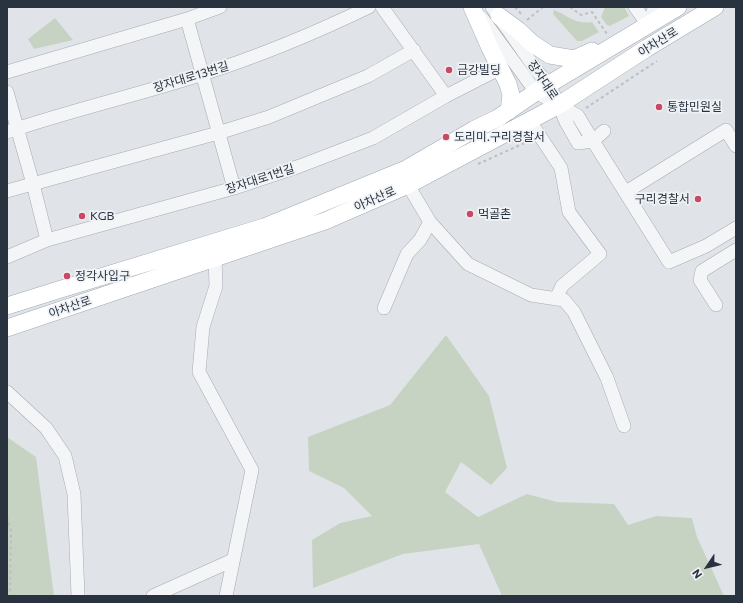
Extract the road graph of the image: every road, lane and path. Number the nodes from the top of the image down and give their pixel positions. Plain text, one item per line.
1 (220, 7) edge
2 (369, 7) edge
3 (382, 7) edge
4 (473, 7) edge
5 (543, 7) edge
6 (570, 7) edge
7 (635, 7) edge
8 (656, 7) edge
9 (678, 7) edge
10 (715, 7) edge
11 (496, 11) edge
12 (187, 20) junction
13 (527, 20) dead end
14 (648, 25) junction
15 (607, 34) dead end
16 (622, 41) junction
17 (414, 50) junction
18 (500, 67) junction
19 (7, 72) edge
20 (203, 74) junction
21 (542, 89) junction
22 (7, 92) edge
23 (446, 96) junction
24 (559, 105) junction
25 (509, 111) junction
26 (530, 121) junction
27 (12, 130) edge
28 (604, 132) dead end
29 (218, 133) junction
30 (593, 140) junction
31 (736, 146) edge
32 (33, 184) junction
33 (408, 185) junction
34 (234, 188) junction
35 (7, 191) edge
36 (626, 192) junction
37 (430, 222) junction
38 (736, 228) edge
39 (47, 240) junction
40 (736, 250) edge
41 (213, 251) junction
42 (7, 257) edge
43 (556, 299) junction
44 (716, 305) dead end
45 (7, 306) edge
46 (384, 308) dead end
47 (7, 328) edge
48 (7, 392) edge
49 (624, 426) dead end
50 (7, 517) edge
51 (233, 560) junction
52 (10, 596) edge
53 (78, 596) edge
54 (153, 596) edge
55 (226, 596) edge

1 - 12 street
2 - 20 street, 장자대로13번길
3 - 17 street
4 - 18 main road
4 - 21 street, 장자대로
5 - 13 path
6 - 15 path
7 - 14 street
8 - 14 street
9 - 14 main road, 아차산로
10 - 24 main road, 아차산로
11 - 16 main road
11 - 21 street, 장자대로
12 - 19 street
12 - 20 street
14 - 16 main road, 아차산로
16 - 21 main road, 아차산로
17 - 23 street
17 - 29 street
18 - 23 street, 장자대로1번길
18 - 25 main road
20 - 27 street, 장자대로13번길
20 - 29 street
21 - 24 street, 장자대로
21 - 25 main road, 아차산로
22 - 27 street
23 - 34 street, 장자대로1번길
24 - 26 main road, 아차산로
24 - 30 street, 장자대로
25 - 41 main road, 아차산로
26 - 33 main road, 아차산로
26 - 43 street
27 - 32 street
28 - 30 street
29 - 32 street
29 - 34 street
30 - 36 street
31 - 36 street
32 - 35 street
32 - 39 street
33 - 37 street
33 - 41 main road, 아차산로
34 - 39 street, 장자대로1번길
36 - 38 street
37 - 43 street
37 - 46 street
39 - 42 street, 장자대로1번길
40 - 44 street
41 - 45 main road, 아차산로
41 - 47 main road, 아차산로
41 - 51 street
43 - 49 street
48 - 53 street
50 - 52 path
51 - 54 street
51 - 55 street

